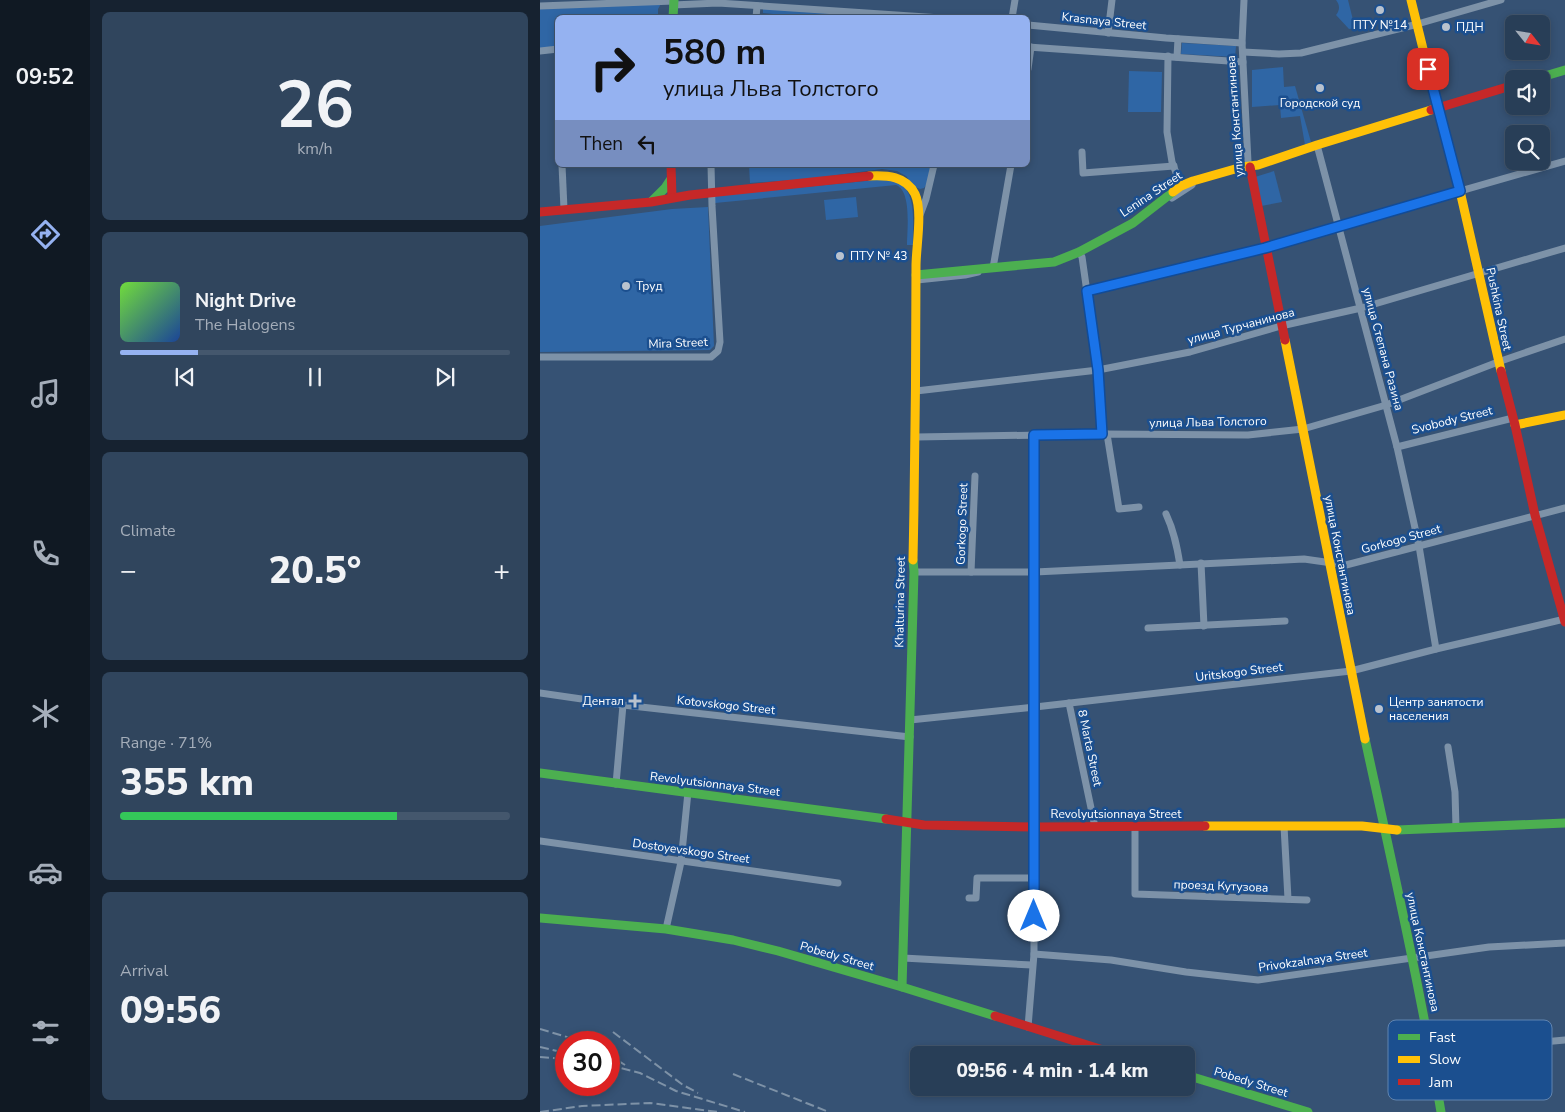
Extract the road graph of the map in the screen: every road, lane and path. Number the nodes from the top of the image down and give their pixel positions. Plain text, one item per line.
1 (1015, 0) edge
2 (1112, 0) edge
3 (1244, 0) edge
4 (1411, 0) edge
5 (1501, 0) edge
6 (674, 2) edge
7 (540, 6) edge
8 (757, 6) junction
9 (673, 15) edge
10 (756, 15) edge
11 (894, 15) edge
12 (1012, 15) edge
13 (1417, 24) junction
14 (1030, 25) edge
15 (1108, 33) junction
16 (1178, 39) junction
17 (1242, 42) junction
18 (1030, 47) edge
19 (555, 49) edge
20 (540, 51) edge
21 (1243, 52) junction
22 (1168, 56) junction
23 (1177, 57) junction
24 (1243, 62) junction
25 (1565, 70) edge
26 (1550, 74) edge
27 (1505, 88) edge
28 (1437, 108) junction
29 (1318, 145) junction
30 (1082, 152) dead end
31 (1565, 161) edge
32 (1174, 166) junction
33 (562, 167) edge
34 (671, 167) edge
35 (711, 167) edge
36 (934, 167) edge
37 (1011, 167) edge
38 (1250, 168) junction
39 (671, 178) junction
40 (1181, 186) junction
41 (1460, 191) junction
42 (713, 194) junction
43 (690, 195) junction
44 (672, 198) junction
45 (651, 202) junction
46 (564, 209) junction
47 (540, 212) edge
48 (919, 216) junction
49 (1338, 227) junction
50 (1265, 248) junction
51 (1565, 248) edge
52 (1080, 253) junction
53 (993, 268) junction
54 (1479, 273) junction
55 (916, 278) junction
56 (1087, 291) junction
57 (1361, 308) junction
58 (1281, 326) junction
59 (1565, 339) edge
60 (540, 357) edge
61 (1498, 362) junction
62 (1098, 370) junction
63 (916, 392) junction
64 (1386, 405) junction
65 (1565, 415) edge
66 (1514, 422) junction
67 (1303, 429) junction
68 (1104, 434) junction
69 (1034, 435) junction
70 (916, 437) junction
71 (1397, 448) junction
72 (975, 476) dead end
73 (1138, 507) dead end
74 (1565, 508) edge
75 (1166, 514) dead end
76 (1535, 515) junction
77 (1419, 546) junction
78 (1328, 562) junction
79 (1201, 563) junction
80 (1180, 565) junction
81 (914, 572) junction
82 (971, 572) junction
83 (1035, 572) junction
84 (1565, 620) edge
85 (1285, 622) dead end
86 (1204, 626) junction
87 (1148, 628) dead end
88 (1436, 649) junction
89 (1350, 671) junction
90 (540, 693) edge
91 (1069, 703) junction
92 (623, 705) junction
93 (1035, 708) junction
94 (910, 720) junction
95 (910, 737) junction
96 (1448, 747) dead end
97 (540, 773) edge
98 (616, 784) junction
99 (688, 792) junction
100 (908, 822) junction
101 (1565, 823) edge
102 (1284, 826) junction
103 (1035, 827) junction
104 (1095, 827) junction
105 (1135, 827) junction
106 (1383, 828) junction
107 (1456, 828) junction
108 (540, 840) edge
109 (681, 862) junction
110 (1034, 878) junction
111 (838, 884) dead end
112 (969, 898) dead end
113 (1288, 899) junction
114 (1307, 900) dead end
115 (540, 918) edge
116 (666, 929) junction
117 (1565, 942) edge
118 (1034, 954) junction
119 (903, 958) junction
120 (1412, 958) junction
121 (1032, 965) junction
122 (902, 987) junction
123 (1425, 1020) edge
124 (1028, 1027) junction
125 (1565, 1040) edge
126 (1552, 1041) edge
127 (1090, 1046) edge
128 (1195, 1078) edge
129 (1308, 1112) edge

1 - 12 street
2 - 15 street
3 - 17 street, улица Константинова
4 - 13 street, Pushkina Street
5 - 13 street
6 - 7 street
6 - 8 street
6 - 9 street
8 - 10 street
8 - 11 street
13 - 21 street
13 - 28 street, Pushkina Street
14 - 15 street, Krasnaya Street
15 - 16 street, Krasnaya Street
16 - 17 street, Krasnaya Street
16 - 23 street
17 - 21 street, улица Константинова
18 - 22 street
19 - 20 street
21 - 24 street, улица Константинова
22 - 23 street
22 - 32 street
23 - 24 street
24 - 38 street, улица Константинова
25 - 26 street
27 - 28 street, Lenina Street
28 - 29 street, Lenina Street
28 - 41 street, Pushkina Street
29 - 38 street, Lenina Street
29 - 49 street, улица Степана Разина
30 - 32 street
31 - 41 street
32 - 40 street
33 - 46 street
34 - 39 street
35 - 42 street, Mira Street
36 - 48 street, Khalturina Street
37 - 53 street
38 - 40 street, Lenina Street
38 - 50 street, улица Константинова
38 - 52 street
39 - 43 street
39 - 44 street
39 - 45 street
40 - 52 street, Lenina Street
41 - 49 street
41 - 54 street, Pushkina Street
42 - 43 street
42 - 48 street, Khalturina Street
42 - 60 street, Mira Street
43 - 44 street
44 - 45 street
45 - 46 street
46 - 47 street
48 - 55 street, Khalturina Street
49 - 50 street
49 - 57 street, улица Степана Разина
50 - 56 street
50 - 58 street, улица Константинова
51 - 54 street, улица Турчанинова
52 - 53 street, Lenina Street
52 - 55 street
52 - 56 street
53 - 55 street, Lenina Street
54 - 57 street, улица Турчанинова
54 - 61 street, Pushkina Street
55 - 63 street, Khalturina Street
56 - 62 street
57 - 58 street, улица Турчанинова
57 - 64 street, улица Степана Разина
58 - 62 street, улица Турчанинова
58 - 67 street, улица Константинова
59 - 61 street, улица Льва Толстого
61 - 64 street, улица Льва Толстого
61 - 66 street, Pushkina Street
62 - 63 street, улица Турчанинова
62 - 68 street
63 - 70 street, Khalturina Street
64 - 67 street, улица Льва Толстого
64 - 71 street, улица Степана Разина
65 - 66 street, Svobody Street
66 - 71 street, Svobody Street
66 - 76 street, Pushkina Street
67 - 68 street, улица Льва Толстого
67 - 78 street, улица Константинова
68 - 69 street, улица Льва Толстого
68 - 73 street
69 - 70 street, улица Льва Толстого
69 - 83 street
70 - 81 street, Khalturina Street
71 - 77 street, улица Степана Разина
72 - 82 street, Gorkogo Street
74 - 76 street, Gorkogo Street
75 - 80 street
76 - 77 street, Gorkogo Street
76 - 84 street, Pushkina Street
77 - 78 street, Gorkogo Street
77 - 88 street, улица Степана Разина
78 - 79 street, Gorkogo Street
78 - 89 street, улица Константинова
79 - 80 street, Gorkogo Street
79 - 86 street
80 - 83 street, Gorkogo Street
81 - 82 street, Gorkogo Street
81 - 94 street, Khalturina Street
82 - 83 street, Gorkogo Street
83 - 93 street
84 - 88 street, Uritskogo Street
85 - 86 street
86 - 87 street
88 - 89 street, Uritskogo Street
89 - 91 street, Uritskogo Street
89 - 106 street, улица Константинова
90 - 92 street, Kotovskogo Street
91 - 93 street, Uritskogo Street
91 - 104 street, 8 Marta Street
92 - 95 street, Kotovskogo Street
92 - 98 street
93 - 94 street, Uritskogo Street
93 - 103 street
94 - 95 street, Khalturina Street
95 - 100 street, Khalturina Street
96 - 107 street
97 - 98 street, Revolyutsionnaya Street
98 - 99 street, Revolyutsionnaya Street
99 - 100 street, Revolyutsionnaya Street
99 - 109 street
100 - 103 street, Revolyutsionnaya Street
100 - 119 street, Khalturina Street
101 - 107 street, Revolyutsionnaya Street
102 - 105 street, Revolyutsionnaya Street
102 - 106 street, Revolyutsionnaya Street
102 - 113 street
103 - 104 street, Revolyutsionnaya Street
103 - 110 street
104 - 105 street, Revolyutsionnaya Street
105 - 113 street, проезд Кутузова
106 - 107 street, Revolyutsionnaya Street
106 - 120 street, улица Константинова
108 - 109 street, Dostoyevskogo Street
109 - 111 street, Dostoyevskogo Street
109 - 116 street
110 - 112 street
110 - 118 street
113 - 114 street, проезд Кутузова
115 - 116 street, Pobedy Street
116 - 122 street, Pobedy Street
117 - 120 street, Privokzalnaya Street
118 - 120 street, Privokzalnaya Street
118 - 121 street
119 - 121 street
119 - 122 street, Khalturina Street
120 - 123 street, улица Константинова
121 - 124 street
122 - 124 street, Pobedy Street
124 - 127 street, Pobedy Street
125 - 126 street
128 - 129 street, Pobedy Street

